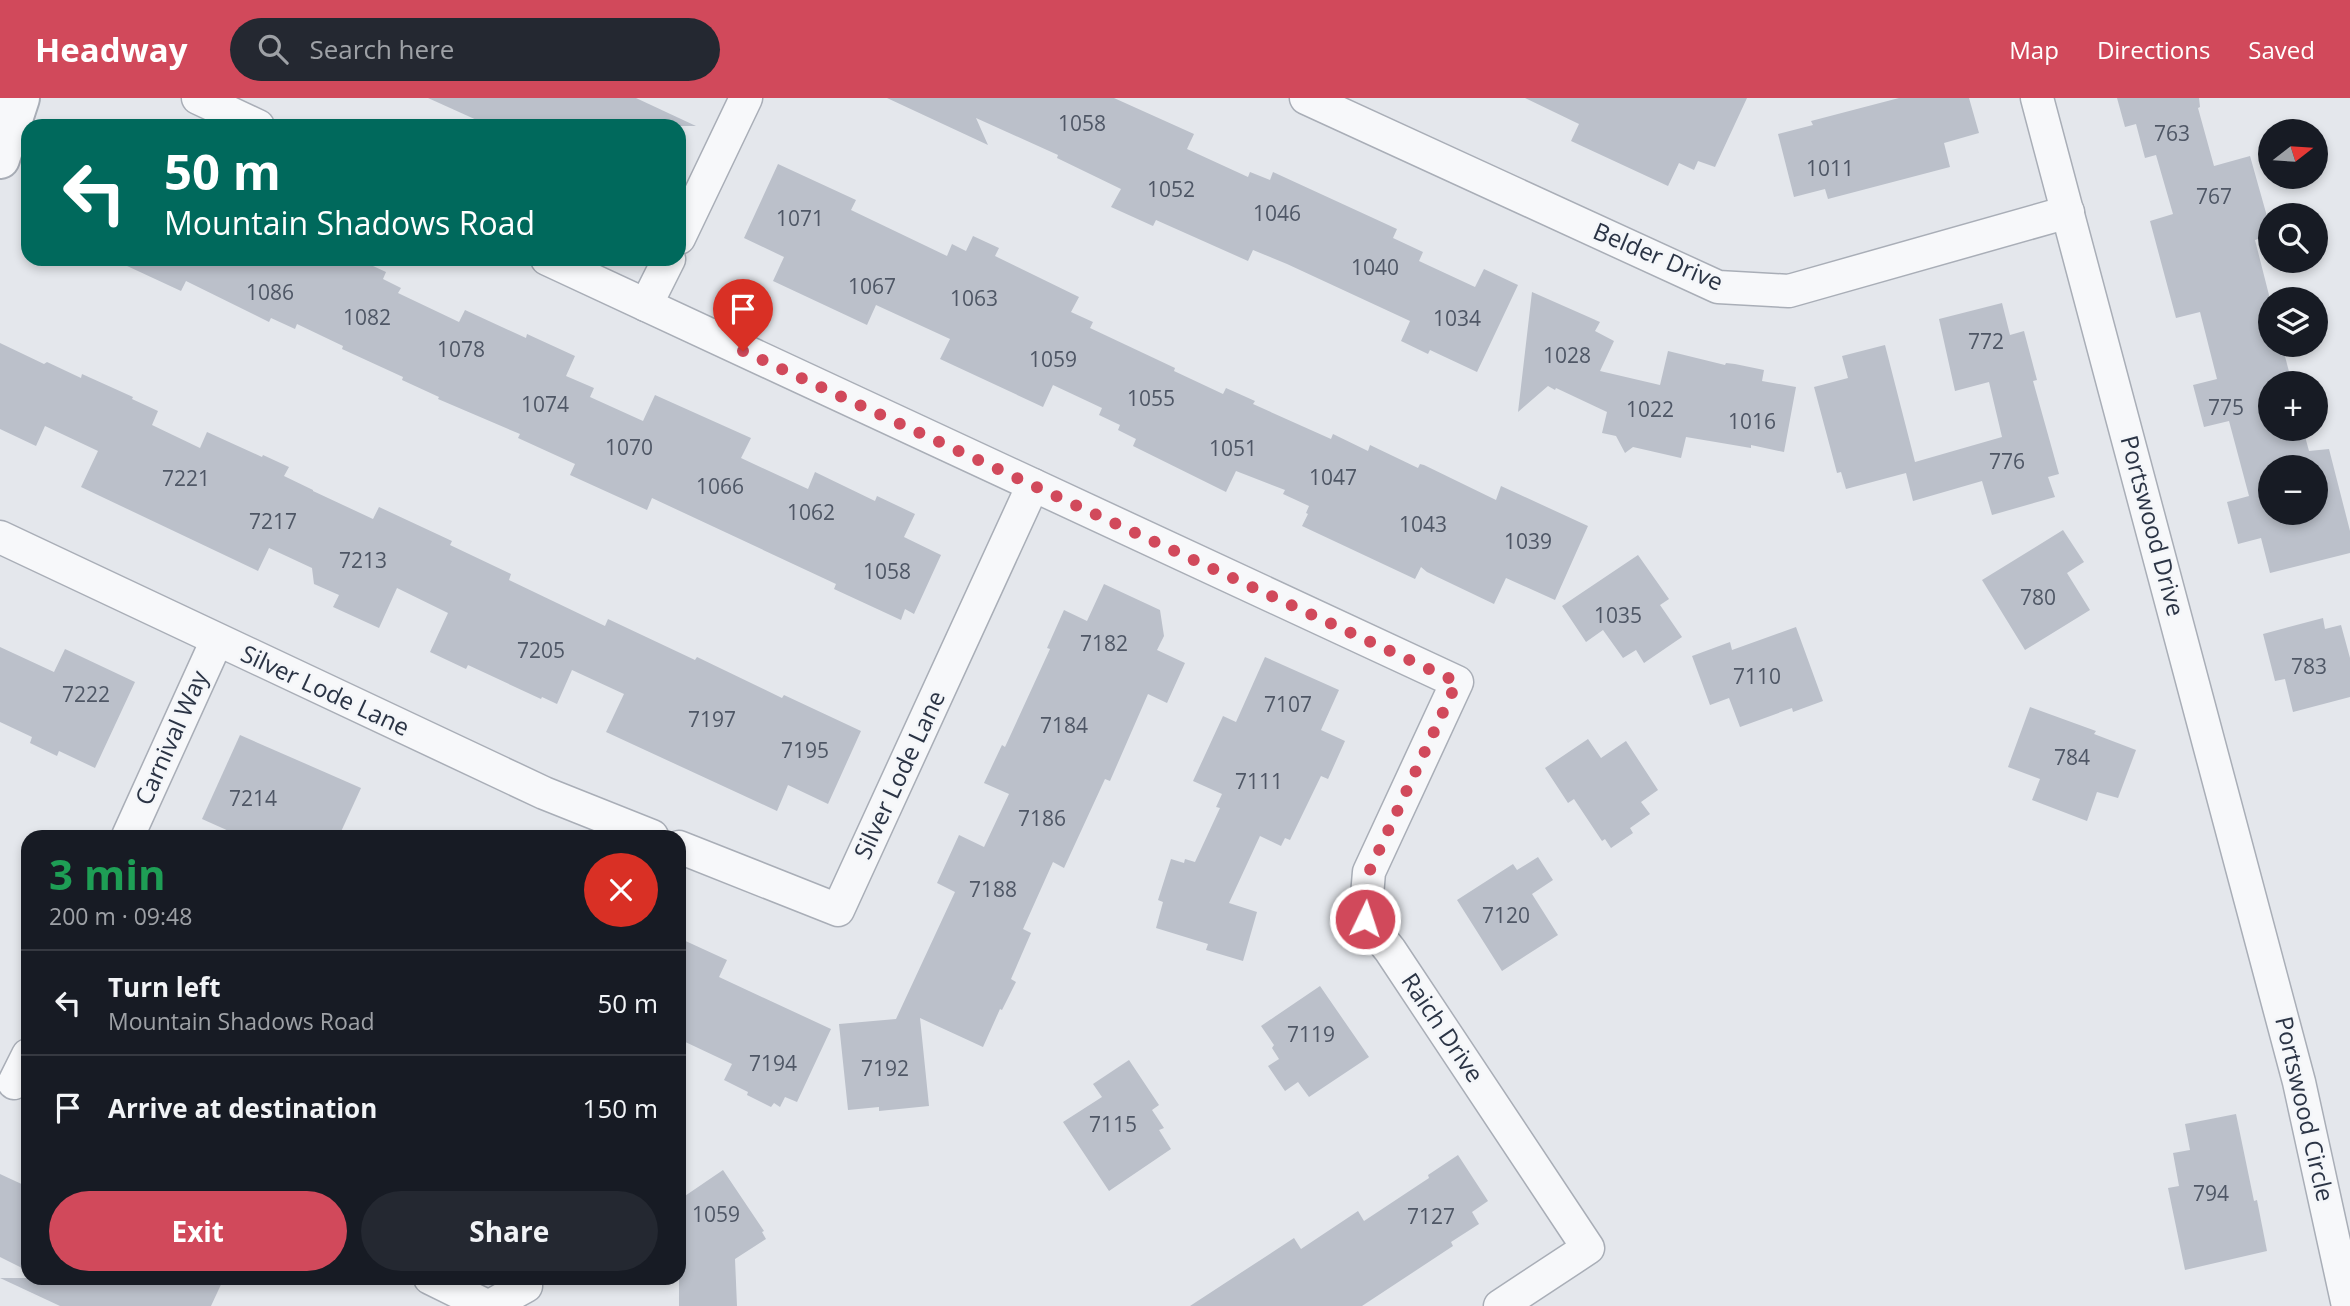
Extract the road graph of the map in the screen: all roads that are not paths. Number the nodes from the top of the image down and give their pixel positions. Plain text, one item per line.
1 (20, 98) edge
2 (198, 98) edge
3 (747, 98) edge
4 (1306, 98) edge
5 (2037, 98) edge
6 (243, 119) edge
7 (0, 159) edge
8 (2068, 212) junction
9 (686, 223) edge
10 (562, 266) edge
11 (666, 266) edge
12 (646, 305) junction
13 (1033, 485) junction
14 (0, 537) edge
15 (217, 640) junction
16 (131, 830) edge
17 (637, 830) edge
18 (686, 850) edge
19 (2266, 954) joint
20 (445, 1285) edge
21 (526, 1286) dead end
22 (489, 1306) edge
23 (1500, 1306) edge
24 (2348, 1306) edge

1 - 7 street
2 - 6 street
3 - 9 street
4 - 8 street, Belder Drive
5 - 8 street, Portswood Drive
8 - 19 street, Portswood Drive
10 - 12 street
11 - 12 street
12 - 13 street
13 - 18 street, Silver Lode Lane
13 - 23 street, Raich Drive
14 - 15 street, Silver Lode Lane
15 - 16 street, Carnival Way
15 - 17 street, Silver Lode Lane
19 - 24 street, Portswood Circle
20 - 22 street
21 - 22 street

